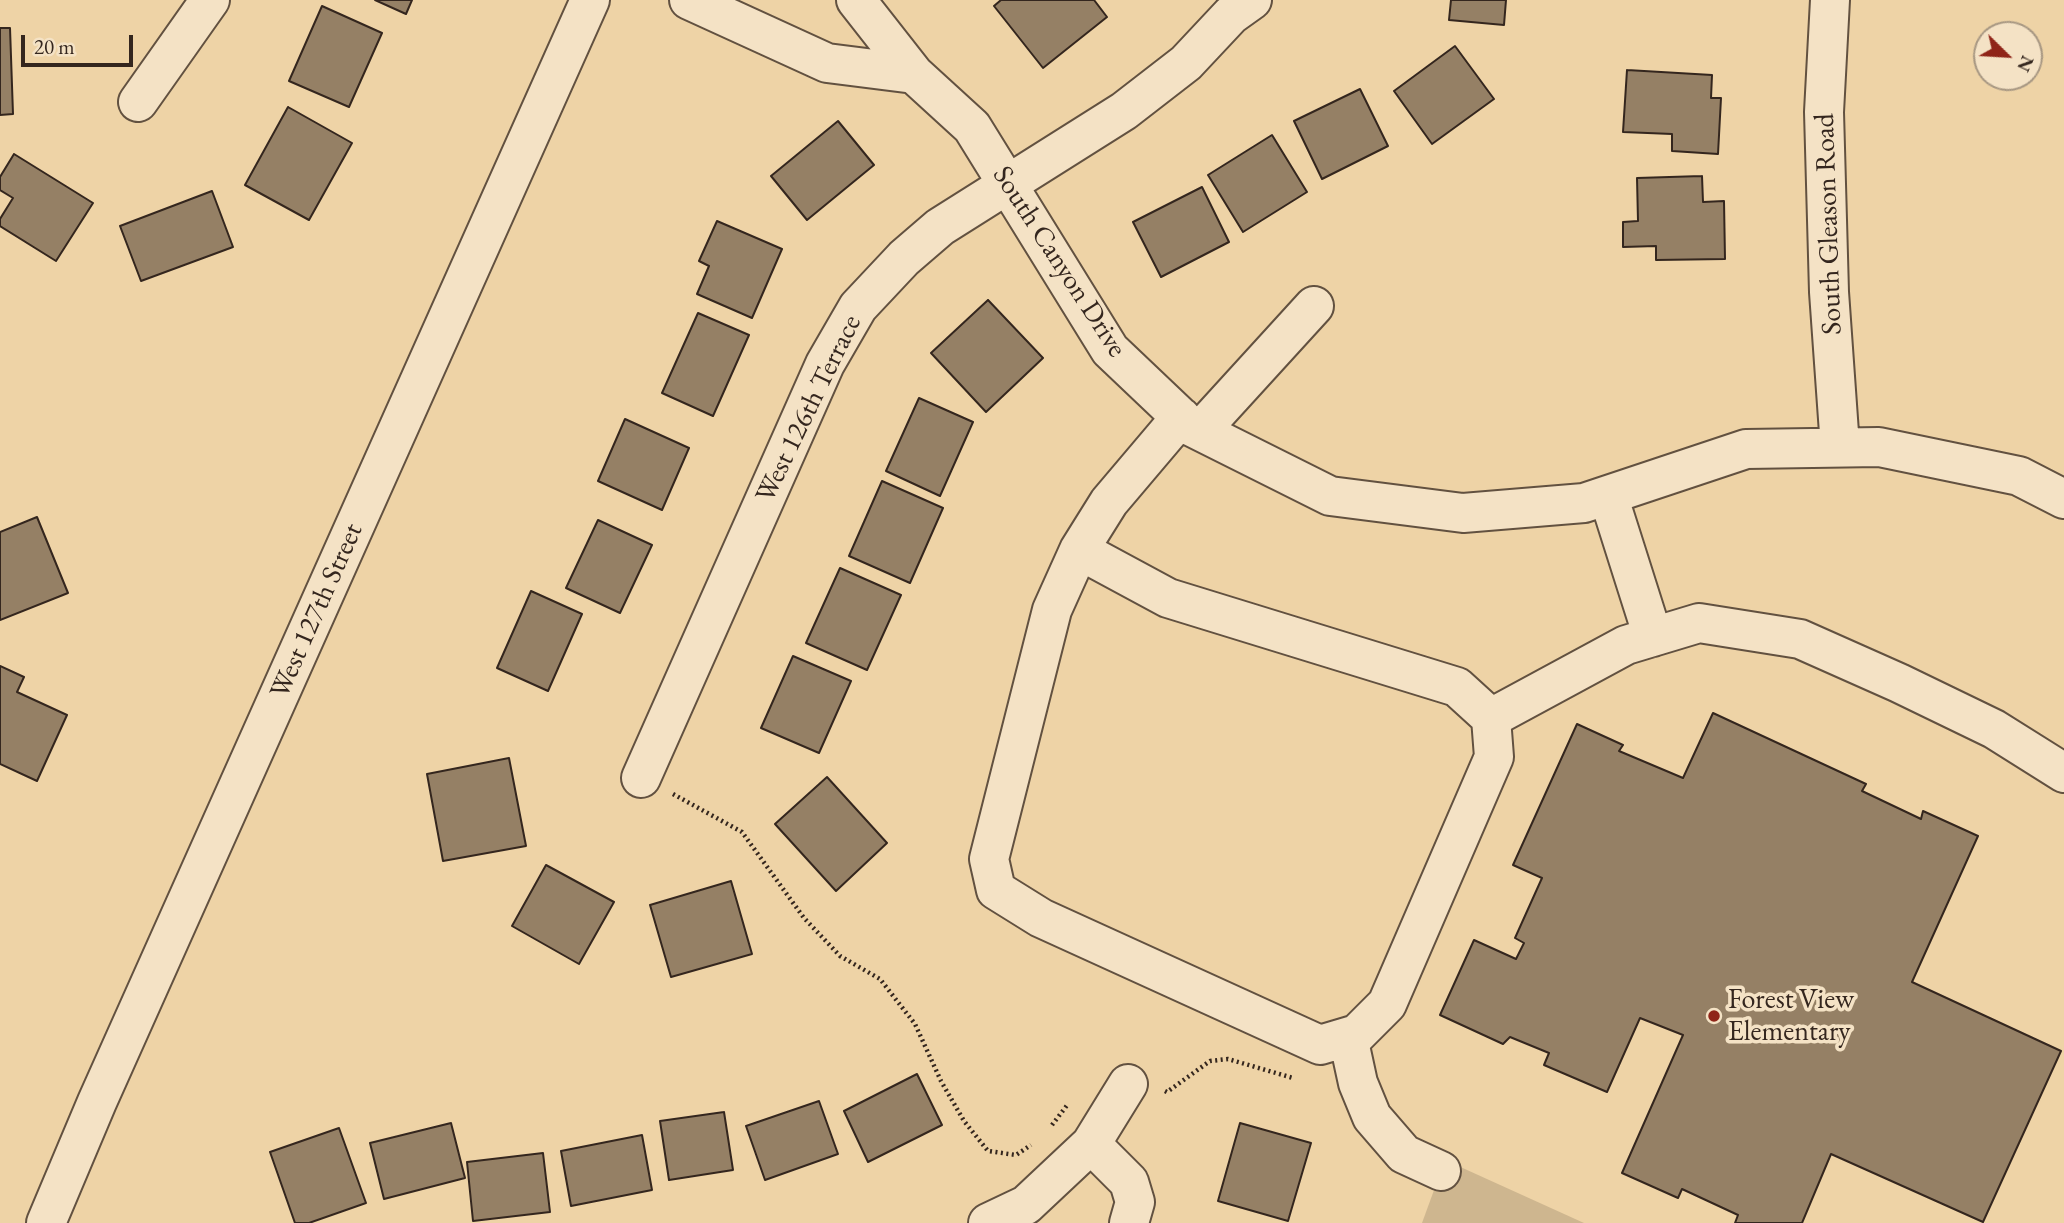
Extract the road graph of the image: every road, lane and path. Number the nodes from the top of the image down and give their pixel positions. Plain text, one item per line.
1 (210, 0) edge
2 (590, 0) edge
3 (688, 0) edge
4 (856, 0) edge
5 (1252, 0) edge
6 (1829, 0) edge
7 (914, 74) junction
8 (138, 102) dead end
9 (1007, 183) junction
10 (1314, 306) dead end
11 (1190, 424) junction
12 (1840, 447) junction
13 (1608, 495) junction
14 (2064, 499) edge
15 (1079, 550) junction
16 (1653, 637) junction
17 (1491, 718) junction
18 (2064, 773) edge
19 (642, 778) joint
20 (1348, 1037) junction
21 (1302, 1080) dead end
22 (1143, 1086) joint
23 (1072, 1098) dead end
24 (1050, 1127) dead end
25 (1034, 1143) dead end
26 (1091, 1144) junction
27 (1441, 1171) dead end
28 (1033, 1214) edge
29 (46, 1223) edge
30 (988, 1223) edge
31 (1129, 1223) edge

1 - 8 street
2 - 29 street, West 127th Street
3 - 7 street
4 - 7 street, South Canyon Drive
5 - 9 street, West 126th Terrace
6 - 12 street, South Gleason Road
7 - 9 street, South Canyon Drive
9 - 11 street, South Canyon Drive
9 - 19 street, West 126th Terrace
10 - 11 street
11 - 13 street, South Canyon Drive
11 - 15 street
12 - 13 street, South Canyon Drive
12 - 14 street, South Canyon Drive
13 - 16 street
15 - 17 street
15 - 20 street
16 - 17 street
16 - 18 street
17 - 20 street
19 - 25 path
20 - 27 street
21 - 22 path
22 - 26 street
23 - 24 path
26 - 28 street
26 - 31 street
28 - 30 street

